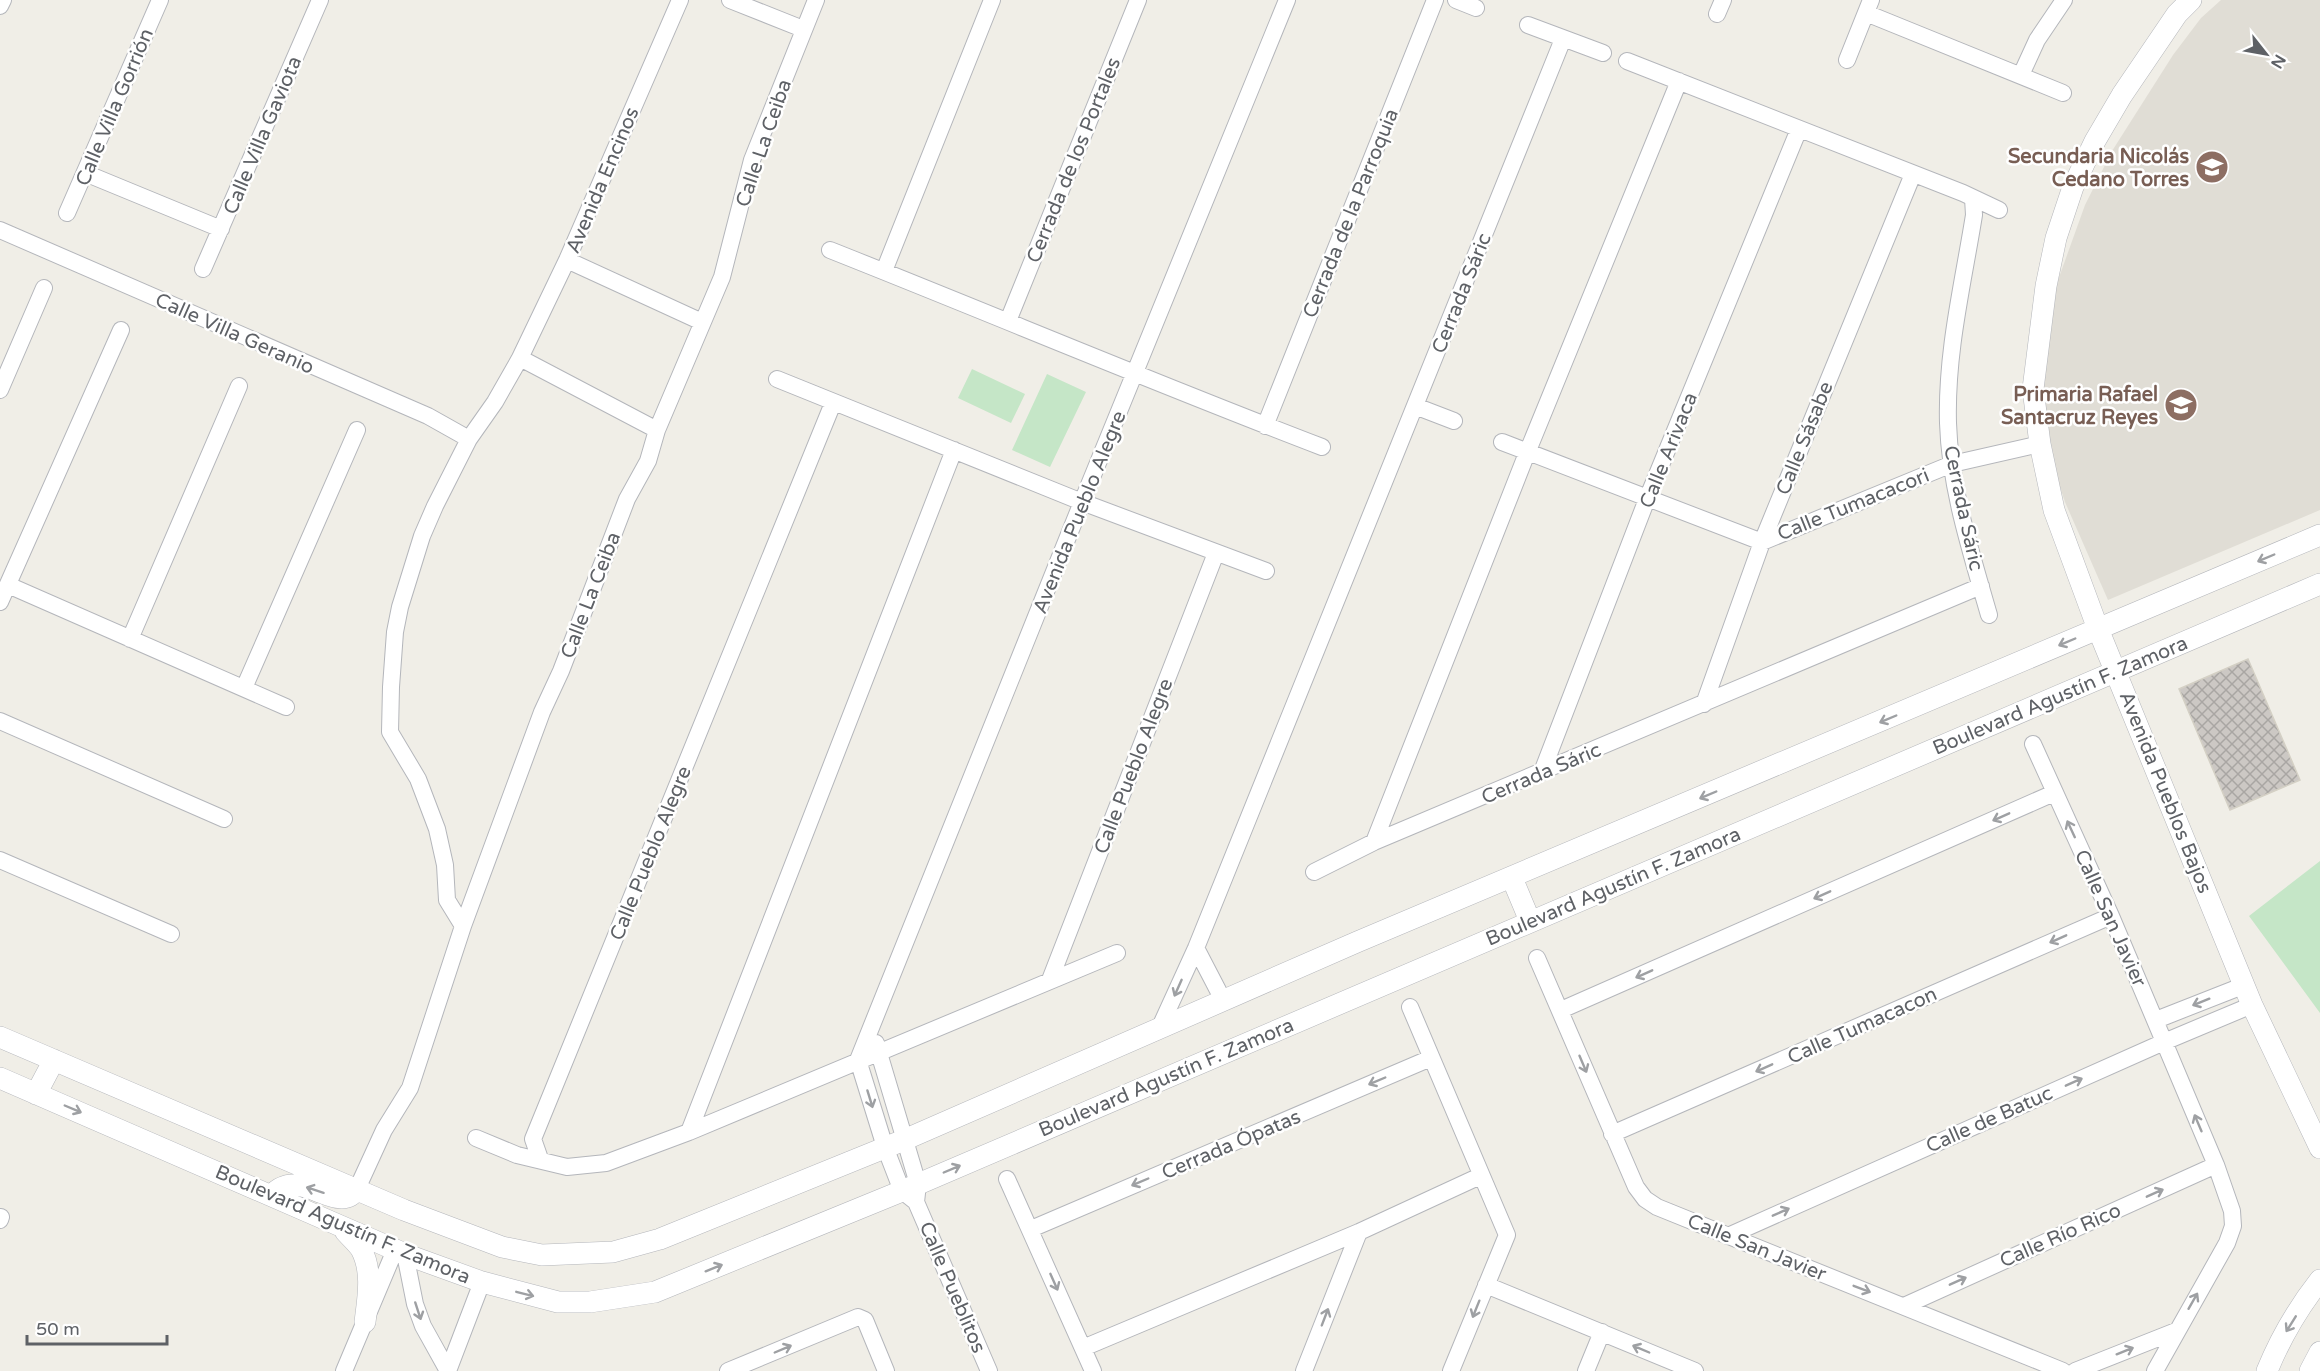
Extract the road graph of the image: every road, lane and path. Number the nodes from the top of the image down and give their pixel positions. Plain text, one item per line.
1 (3, 0) edge
2 (160, 0) edge
3 (320, 0) edge
4 (680, 0) edge
5 (730, 0) edge
6 (816, 0) edge
7 (992, 0) edge
8 (1138, 0) edge
9 (1287, 0) edge
10 (1435, 0) edge
11 (1456, 0) edge
12 (2064, 0) edge
13 (2191, 0) edge
14 (0, 6) edge
15 (1868, 7) edge
16 (1476, 8) dead end
17 (1528, 25) dead end
18 (803, 29) junction
19 (1563, 39) junction
20 (1603, 53) dead end
21 (1847, 60) dead end
22 (1627, 61) dead end
23 (2021, 75) junction
24 (1679, 81) junction
25 (2063, 93) dead end
26 (1799, 129) junction
27 (85, 173) junction
28 (1913, 174) junction
29 (1973, 198) junction
30 (1999, 210) dead end
31 (67, 213) dead end
32 (221, 229) junction
33 (0, 230) edge
34 (830, 250) dead end
35 (567, 260) junction
36 (203, 269) dead end
37 (884, 271) junction
38 (44, 288) dead end
39 (1008, 321) junction
40 (702, 322) junction
41 (121, 330) dead end
42 (519, 358) junction
43 (1135, 374) junction
44 (777, 379) dead end
45 (238, 386) dead end
46 (0, 390) edge
47 (833, 403) junction
48 (1415, 406) junction
49 (1454, 420) dead end
50 (1265, 426) junction
51 (357, 430) dead end
52 (657, 430) junction
53 (469, 440) junction
54 (1502, 442) dead end
55 (2040, 444) junction
56 (1322, 447) dead end
57 (954, 450) junction
58 (1527, 453) junction
59 (1952, 464) junction
60 (1647, 499) junction
61 (1082, 502) junction
62 (2320, 535) edge
63 (1762, 542) junction
64 (1216, 552) junction
65 (1266, 571) dead end
66 (2320, 584) edge
67 (8, 585) junction
68 (1981, 586) junction
69 (0, 602) edge
70 (1989, 615) dead end
71 (2098, 629) junction
72 (130, 639) junction
73 (2116, 671) junction
74 (244, 688) junction
75 (1704, 704) junction
76 (286, 706) dead end
77 (0, 721) edge
78 (2033, 744) dead end
79 (1542, 772) junction
80 (2054, 794) junction
81 (224, 819) dead end
82 (1374, 842) junction
83 (0, 860) edge
84 (1314, 872) dead end
85 (1512, 878) junction
86 (2111, 916) junction
87 (1530, 921) junction
88 (463, 926) junction
89 (171, 934) dead end
90 (1196, 948) junction
91 (1117, 953) dead end
92 (1537, 958) dead end
93 (1050, 980) junction
94 (2245, 985) junction
95 (1223, 1000) junction
96 (2252, 1005) junction
97 (1410, 1007) dead end
98 (1560, 1010) junction
99 (2156, 1020) junction
100 (874, 1024) junction
101 (1160, 1028) junction
102 (0, 1037) edge
103 (2164, 1042) junction
104 (877, 1052) junction
105 (1431, 1058) junction
106 (54, 1060) junction
107 (858, 1060) junction
108 (0, 1078) edge
109 (36, 1094) junction
110 (689, 1132) junction
111 (1612, 1134) junction
112 (476, 1138) dead end
113 (2318, 1140) edge
114 (895, 1144) junction
115 (540, 1159) junction
116 (2216, 1165) junction
117 (1480, 1173) junction
118 (1007, 1179) dead end
119 (357, 1189) junction
120 (912, 1193) junction
121 (272, 1195) junction
122 (340, 1226) junction
123 (1031, 1229) junction
124 (1359, 1232) junction
125 (1728, 1236) junction
126 (400, 1252) junction
127 (2320, 1280) edge
128 (482, 1282) junction
129 (1486, 1285) junction
130 (1904, 1306) junction
131 (365, 1322) junction
132 (2176, 1331) junction
133 (1602, 1332) junction
134 (1083, 1348) junction
135 (2320, 1352) edge
136 (733, 1370) edge
137 (344, 1371) edge
138 (448, 1371) edge
139 (886, 1371) edge
140 (989, 1371) edge
141 (1094, 1371) edge
142 (1304, 1371) edge
143 (1451, 1371) edge
144 (1586, 1371) edge
145 (1695, 1371) edge
146 (2063, 1371) edge
147 (2075, 1371) edge
148 (2155, 1371) edge
149 (2267, 1371) edge
150 (2310, 1371) edge

1 - 14 street
2 - 27 street, Calle Villa Gorrión
3 - 32 street, Calle Villa Gaviota
4 - 35 street, Avenida Encinos
5 - 18 street
6 - 18 street, Calle La Ceiba
7 - 37 street
8 - 39 street, Cerrada de los Portales
9 - 43 street, Avenida Pueblo Alegre
10 - 50 street, Cerrada de la Parroquia
11 - 16 street
12 - 23 street
13 - 55 street, Avenida Pueblos Bajos
15 - 21 street
15 - 23 street
17 - 19 street
18 - 40 street, Calle La Ceiba
19 - 20 street
19 - 48 street, Cerrada Sáric
22 - 24 street
23 - 25 street
24 - 26 street
24 - 58 street
26 - 28 street
26 - 60 street, Calle Arivaca
27 - 31 street, Calle Villa Gorrión
27 - 32 street
28 - 29 street
28 - 63 street, Calle Sásabe
29 - 30 street
29 - 59 street, Cerrada Sáric
32 - 36 street, Calle Villa Gaviota
33 - 53 street, Calle Villa Geranio
34 - 37 street
35 - 40 street
35 - 42 street, Avenida Encinos
37 - 39 street
38 - 46 street
39 - 43 street
40 - 52 street, Calle La Ceiba
41 - 67 street
42 - 52 street
42 - 53 street, Avenida Encinos
43 - 50 street
43 - 61 street, Avenida Pueblo Alegre
44 - 47 street
45 - 72 street
47 - 57 street
47 - 115 street, Calle Pueblo Alegre
48 - 49 street
48 - 90 street, Cerrada Sáric
50 - 56 street
51 - 74 street
52 - 88 street, Calle La Ceiba
53 - 88 street, Avenida Encinos
54 - 58 street, Calle Tumacacori
55 - 59 street, Calle Tumacacori
55 - 71 street, Avenida Pueblos Bajos
57 - 61 street
57 - 110 street
58 - 60 street, Calle Tumacacori
58 - 82 street
59 - 63 street, Calle Tumacacori
59 - 68 street, Cerrada Sáric
60 - 63 street, Calle Tumacacori
60 - 79 street, Calle Arivaca
61 - 64 street
61 - 100 street, Avenida Pueblo Alegre
62 -> 71 street, Boulevard Agustín F. Zamora
63 - 75 street, Calle Sásabe
64 - 65 street
64 - 93 street, Calle Pueblo Alegre
66 - 73 street, Boulevard Agustín F. Zamora
67 - 69 street
67 - 72 street
68 - 70 street
68 - 75 street, Cerrada Sáric
71 - 73 street, Avenida Pueblos Bajos
71 -> 85 street, Boulevard Agustín F. Zamora
72 - 74 street
73 - 87 street, Boulevard Agustín F. Zamora
73 - 94 street, Avenida Pueblos Bajos
74 - 76 street
75 - 79 street, Cerrada Sáric
77 - 81 street
78 - 80 street, Calle San Javier
79 - 82 street, Cerrada Sáric
86 -> 80 street, Calle San Javier
80 -> 98 street
82 - 84 street, Cerrada Sáric
83 - 89 street
85 - 87 street
85 - 95 street, Boulevard Agustín F. Zamora
86 - 99 street, Calle San Javier
86 -> 111 street, Calle Tumacacon
120 -> 87 street, Boulevard Agustín F. Zamora
88 - 119 street, Calle La Ceiba
90 - 95 street
90 -> 101 street, Cerrada Sáric
91 - 93 street
92 - 98 street, Calle San Javier
93 - 104 street
94 - 96 street, Avenida Pueblos Bajos
94 -> 99 street
95 - 101 street, Boulevard Agustín F. Zamora
96 - 103 street, Calle de Batuc
96 - 113 street, Avenida Pueblos Bajos
97 - 105 street
98 -> 111 street, Calle San Javier
99 - 103 street, Calle San Javier
100 - 104 street, Avenida Pueblo Alegre
100 - 107 street, Avenida Pueblo Alegre
101 - 114 street, Boulevard Agustín F. Zamora
102 - 106 street, Boulevard Agustín F. Zamora
116 -> 103 street, Calle San Javier
125 -> 103 street, Calle de Batuc
104 - 107 street
104 - 114 street, Avenida Pueblo Alegre
105 - 117 street
105 -> 123 street, Cerrada Ópatas
106 - 109 street
106 - 119 street, Boulevard Agustín F. Zamora
107 - 110 street
107 -> 114 street, Avenida Pueblo Alegre
108 - 109 street, Boulevard Agustín F. Zamora
109 -> 121 street, Boulevard Agustín F. Zamora
110 - 115 street
111 - 125 street, Calle San Javier
112 - 115 street
114 - 119 street, Boulevard Agustín F. Zamora
114 - 120 street, Avenida Pueblo Alegre
130 -> 116 street, Calle Río Rico
132 -> 116 street, Calle San Javier
117 - 124 street
117 - 129 street
118 - 123 street
119 -> 121 street
128 -> 120 street, Boulevard Agustín F. Zamora
120 - 140 street, Calle Pueblitos
121 - 122 street, Boulevard Agustín F. Zamora
122 - 126 street, Boulevard Agustín F. Zamora
122 - 131 street
123 -> 134 street
124 - 134 street
142 -> 124 street
125 -> 130 street, Calle San Javier
126 - 128 street, Boulevard Agustín F. Zamora
126 - 131 street
126 -> 138 street
127 -> 149 street
128 - 138 street
129 - 133 street
129 -> 143 street
130 - 146 street, Calle San Javier
131 - 137 street
147 -> 132 street
132 - 148 street, Calle San Javier
133 - 144 street
145 -> 133 street
134 - 141 street
135 - 150 street
136 -> 139 street

